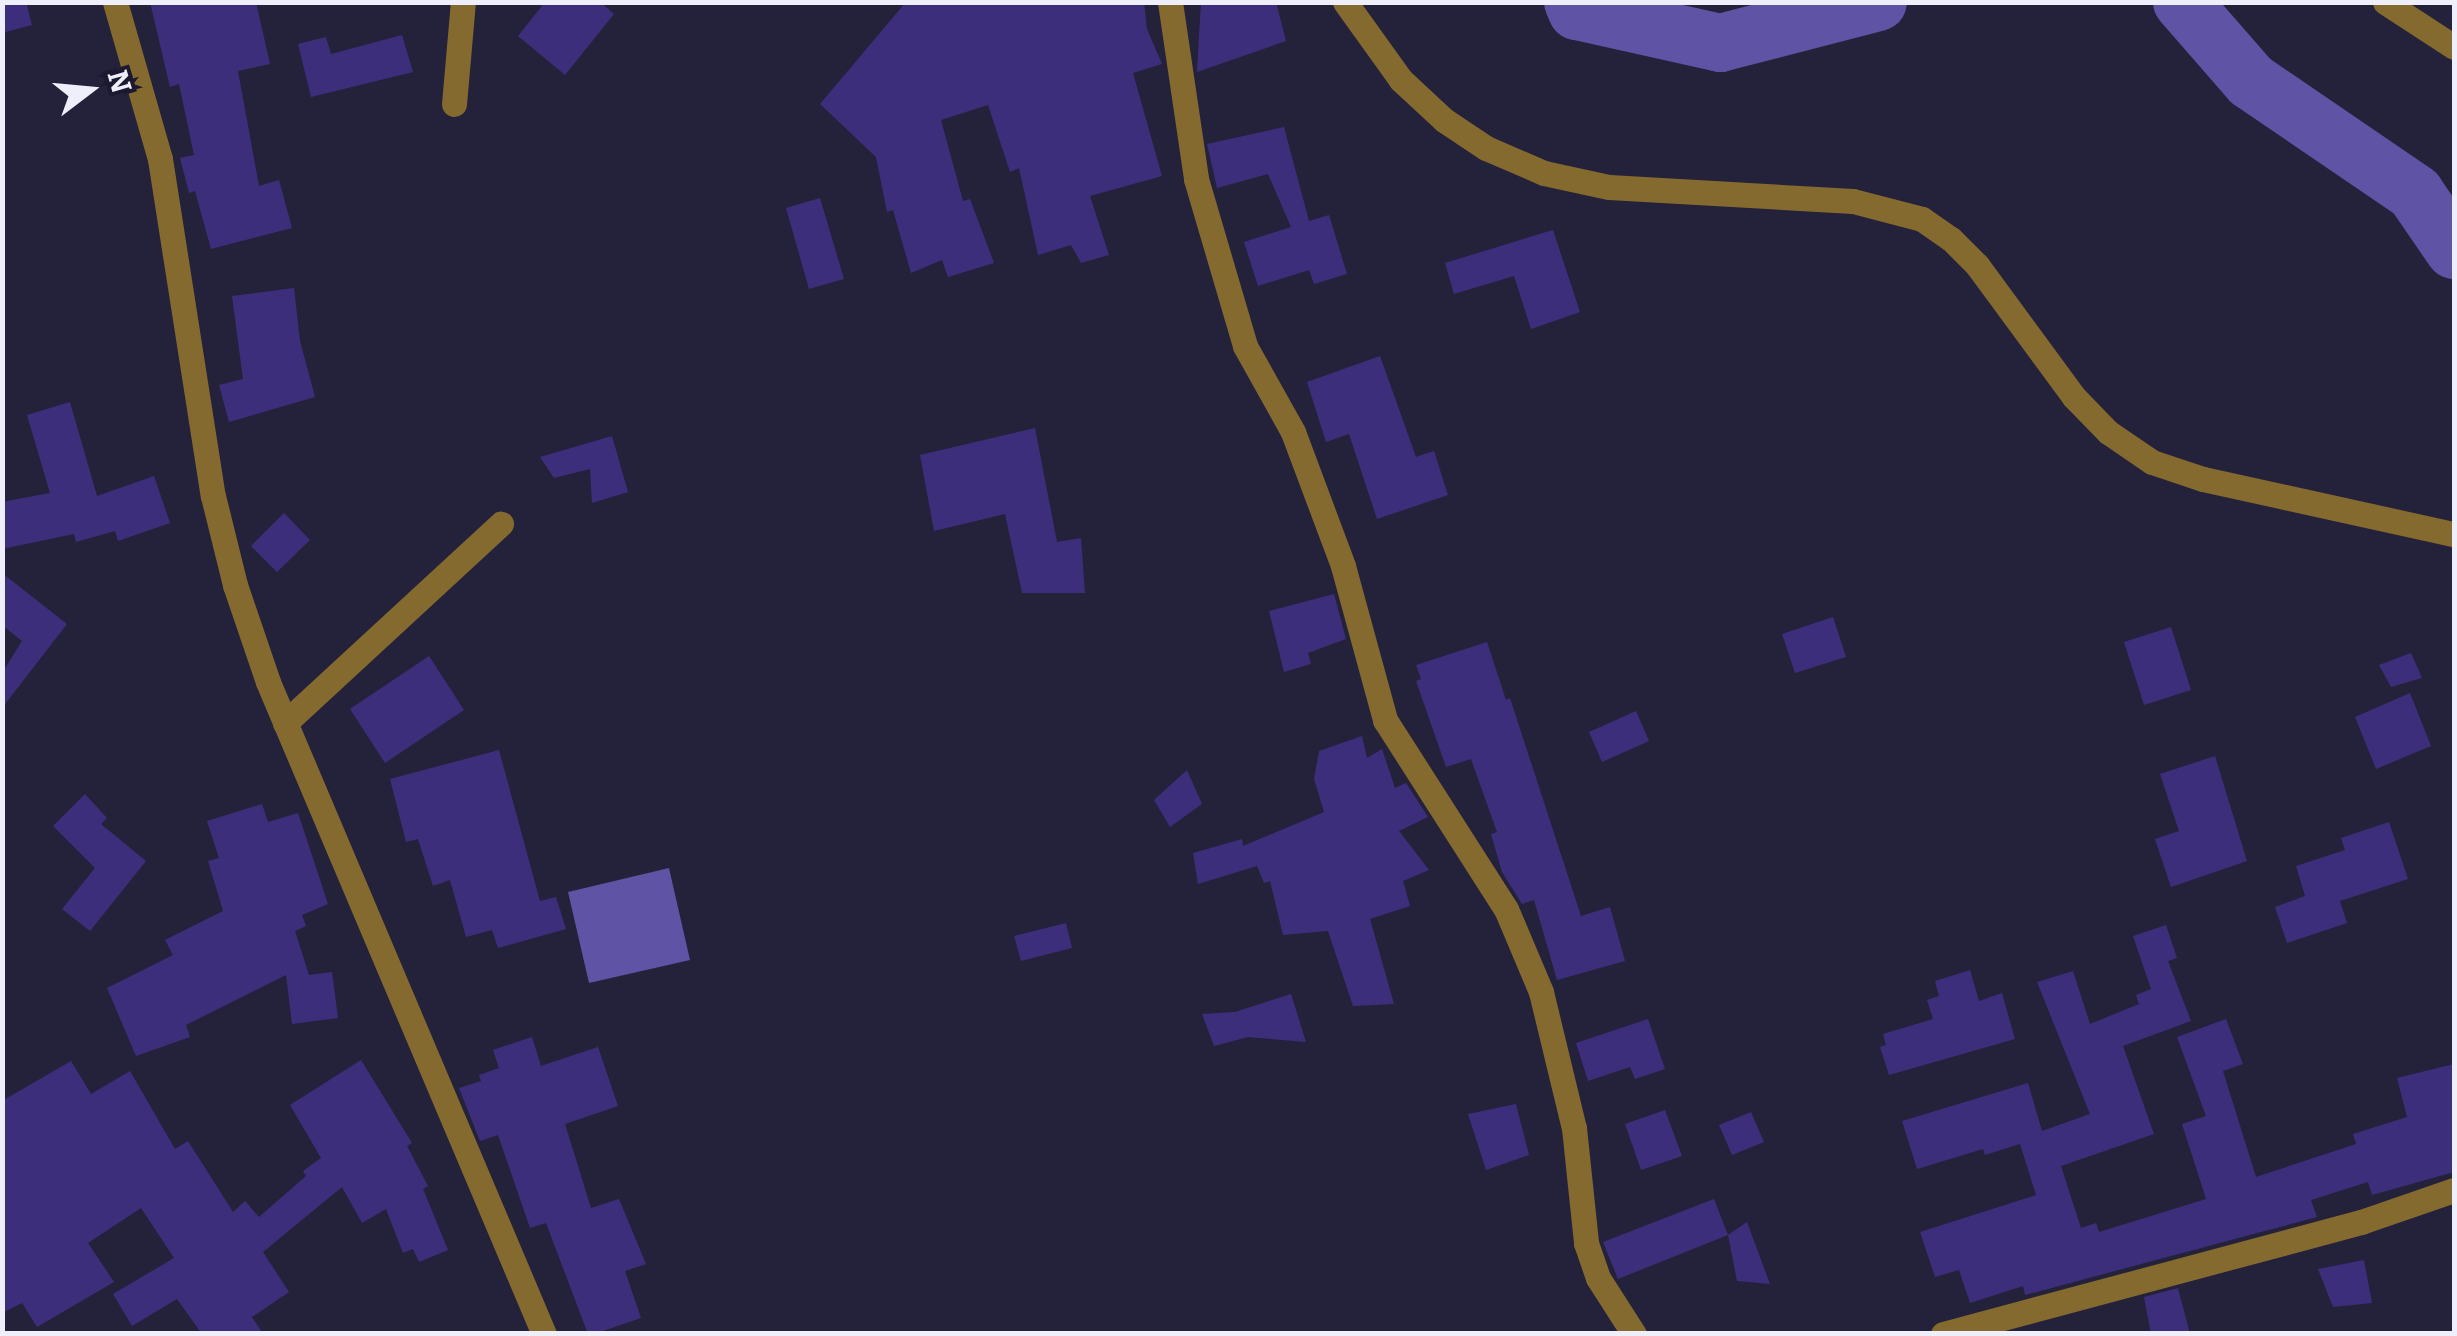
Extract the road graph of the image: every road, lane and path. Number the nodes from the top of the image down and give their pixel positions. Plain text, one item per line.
1 (114, 2) edge
2 (464, 2) edge
3 (1170, 2) edge
4 (1345, 2) edge
5 (2385, 2) edge
6 (2454, 46) edge
7 (454, 104) dead end
8 (501, 524) dead end
9 (2454, 534) edge
10 (285, 723) junction
11 (2454, 1190) edge
12 (544, 1334) edge
13 (1634, 1334) edge
14 (1943, 1334) edge

1 - 10 street
2 - 7 street
3 - 13 street
4 - 9 street
5 - 6 street
8 - 10 street
10 - 12 street
11 - 14 street

